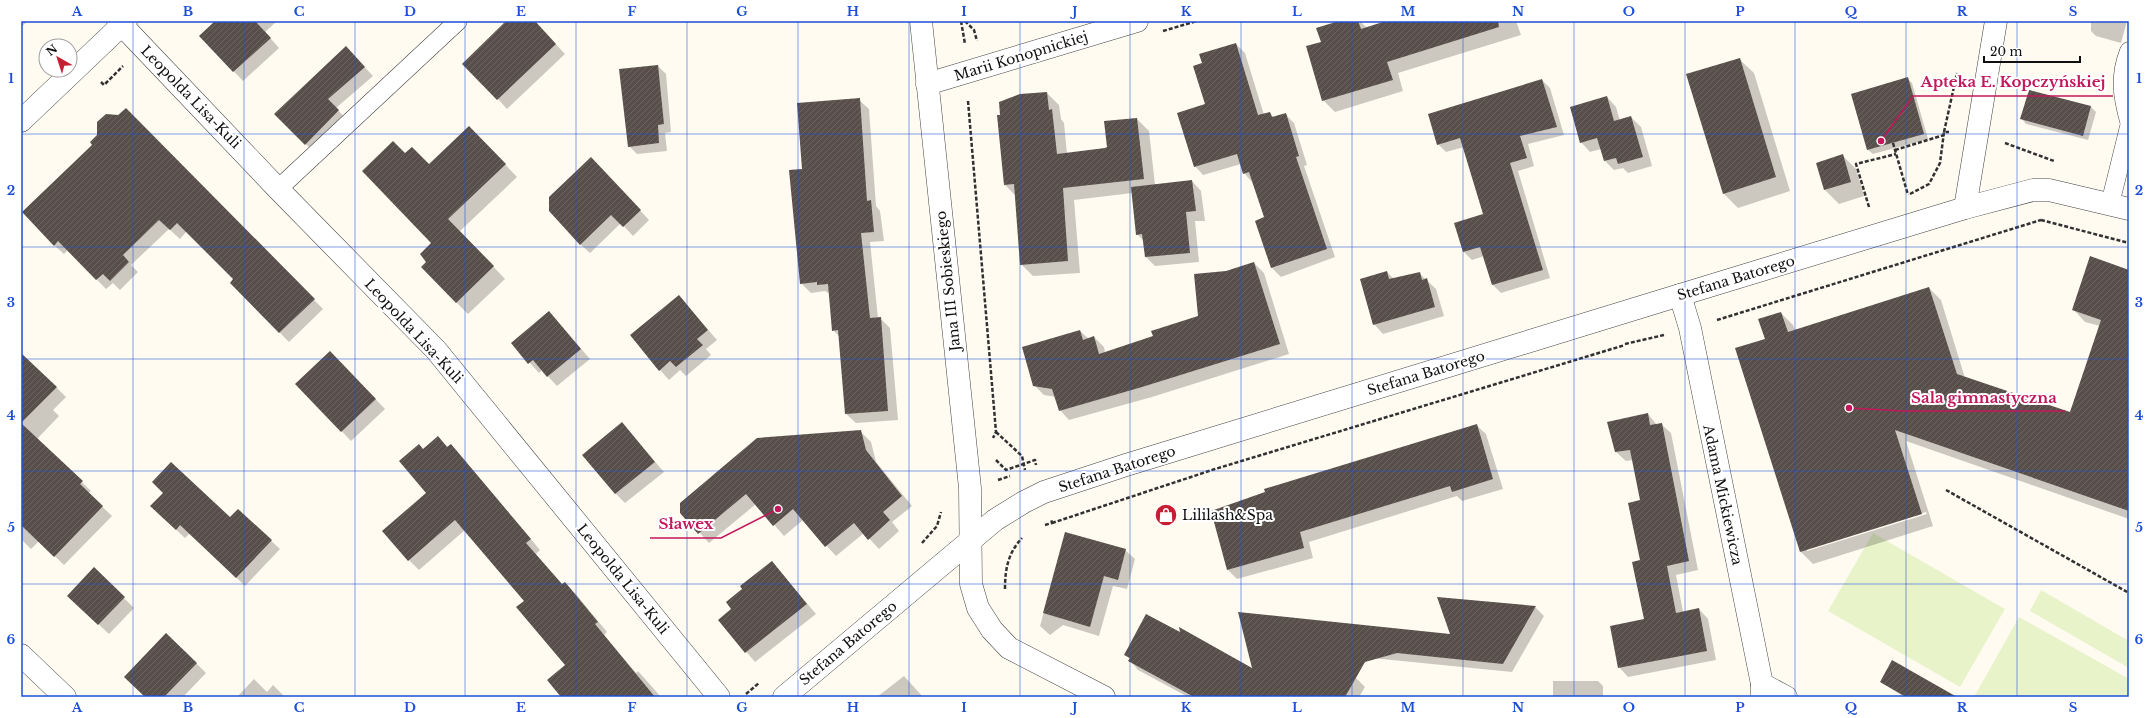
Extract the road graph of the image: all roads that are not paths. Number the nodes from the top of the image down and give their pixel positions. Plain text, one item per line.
1 (458, 21) edge
2 (921, 21) edge
3 (1137, 21) edge
4 (1996, 21) edge
5 (122, 22) edge
6 (2129, 51) edge
7 (927, 84) junction
8 (21, 121) edge
9 (2129, 121) edge
10 (2129, 127) edge
11 (278, 189) junction
12 (2119, 207) edge
13 (1965, 208) junction
14 (1680, 295) junction
15 (970, 542) junction
16 (21, 656) edge
17 (1762, 690) edge
18 (1095, 695) edge
19 (65, 697) edge
20 (719, 697) edge
21 (784, 697) edge
22 (1786, 697) edge

1 - 11 lane
2 - 7 street, Jana III Sobieskiego
3 - 7 street, Marii Konopnickiej
4 - 13 street
5 - 8 street
5 - 11 street, Leopolda Lisa-Kuli
6 - 9 lane
7 - 15 street, Jana III Sobieskiego
10 - 12 lane
11 - 20 street, Leopolda Lisa-Kuli
12 - 13 street, Stefana Batorego
13 - 14 street, Stefana Batorego
14 - 15 street, Stefana Batorego
14 - 17 street, Adama Mickiewicza
15 - 18 street, Jana III Sobieskiego
15 - 21 street, Stefana Batorego
16 - 19 street
17 - 22 street

